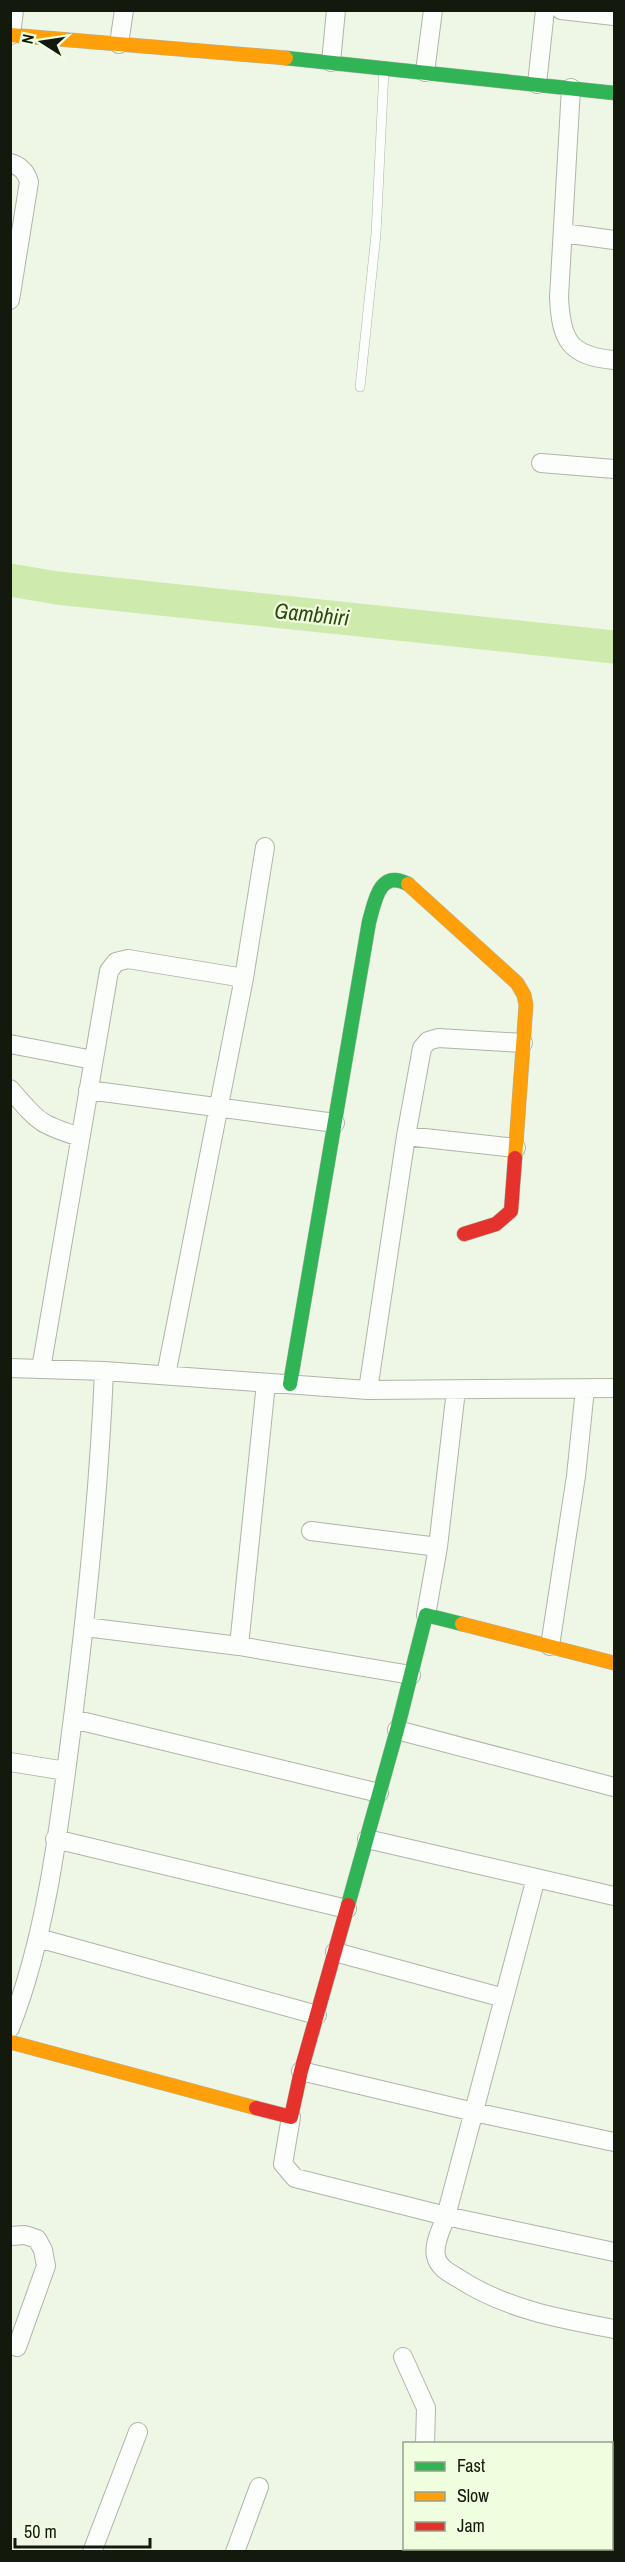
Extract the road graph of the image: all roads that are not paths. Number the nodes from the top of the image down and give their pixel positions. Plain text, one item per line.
1 (14, 10) edge
2 (124, 10) edge
3 (336, 10) edge
4 (433, 10) edge
5 (545, 10) edge
6 (561, 10) edge
7 (615, 16) edge
8 (11, 35) edge
9 (119, 44) junction
10 (331, 62) junction
11 (384, 68) junction
12 (425, 72) junction
13 (537, 84) junction
14 (571, 88) junction
15 (615, 93) edge
16 (10, 163) edge
17 (563, 233) junction
18 (615, 240) edge
19 (14, 251) edge
20 (10, 300) edge
21 (615, 360) edge
22 (360, 387) dead end
23 (541, 463) dead end
24 (615, 469) edge
25 (265, 847) dead end
26 (244, 978) junction
27 (523, 1043) junction
28 (10, 1044) edge
29 (93, 1060) junction
30 (10, 1089) edge
31 (88, 1090) junction
32 (218, 1108) junction
33 (335, 1122) junction
34 (406, 1136) junction
35 (80, 1137) junction
36 (516, 1148) junction
37 (464, 1234) dead end
38 (10, 1368) edge
39 (41, 1369) junction
40 (105, 1371) junction
41 (166, 1375) junction
42 (266, 1383) junction
43 (290, 1384) junction
44 (615, 1388) edge
45 (456, 1389) junction
46 (585, 1389) junction
47 (368, 1390) junction
48 (311, 1531) dead end
49 (438, 1547) junction
50 (426, 1615) junction
51 (85, 1627) junction
52 (239, 1646) junction
53 (550, 1646) junction
54 (615, 1663) edge
55 (411, 1675) junction
56 (73, 1719) junction
57 (397, 1730) junction
58 (10, 1762) edge
59 (66, 1771) junction
60 (615, 1787) edge
61 (379, 1793) junction
62 (55, 1839) junction
63 (367, 1839) junction
64 (536, 1878) junction
65 (615, 1896) edge
66 (347, 1909) junction
67 (38, 1938) junction
68 (335, 1952) junction
69 (504, 1998) junction
70 (317, 2015) junction
71 (10, 2028) edge
72 (10, 2042) edge
73 (301, 2071) junction
74 (474, 2112) junction
75 (291, 2117) junction
76 (615, 2142) edge
77 (446, 2216) junction
78 (10, 2236) edge
79 (615, 2252) edge
80 (615, 2329) edge
81 (17, 2347) dead end
82 (403, 2357) dead end
83 (138, 2432) dead end
84 (425, 2442) edge
85 (259, 2487) dead end
86 (92, 2552) edge
87 (235, 2552) edge

1 - 8 street
2 - 9 street
3 - 10 street
4 - 12 street
5 - 13 street
6 - 7 street
8 - 9 street
9 - 10 street
10 - 11 street
11 - 12 street
11 - 22 lane
12 - 13 street
13 - 14 street
14 - 15 street
14 - 17 street
16 - 19 street
17 - 18 street
17 - 21 street
19 - 20 street
23 - 24 street
25 - 26 street
26 - 29 street
26 - 32 street
27 - 33 street
27 - 34 street
27 - 36 street
28 - 29 street
29 - 31 street
30 - 35 street
31 - 32 street
31 - 35 street
32 - 33 street
32 - 41 street
33 - 43 street
34 - 36 street
34 - 47 street
35 - 39 street
36 - 37 street
38 - 39 street
39 - 40 street
40 - 41 street
40 - 51 street
41 - 42 street
42 - 43 street
42 - 52 street
43 - 47 street
44 - 46 street
45 - 46 street
45 - 47 street
45 - 49 street
46 - 53 street
48 - 49 street
49 - 50 street
50 - 53 street
50 - 55 street
51 - 52 street
51 - 56 street
52 - 55 street
53 - 54 street
55 - 57 street
56 - 59 street
56 - 61 street
57 - 60 street
57 - 61 street
58 - 59 street
59 - 62 street
61 - 63 street
62 - 66 street
62 - 67 street
63 - 64 street
63 - 66 street
64 - 65 street
64 - 69 street
66 - 68 street
67 - 70 street
67 - 71 street
68 - 69 street
68 - 70 street
69 - 74 street
70 - 73 street
72 - 75 street
73 - 74 street
73 - 75 street
74 - 76 street
74 - 77 street
75 - 77 street
77 - 79 street
77 - 80 street
78 - 81 street
82 - 84 street
83 - 86 street
85 - 87 street

